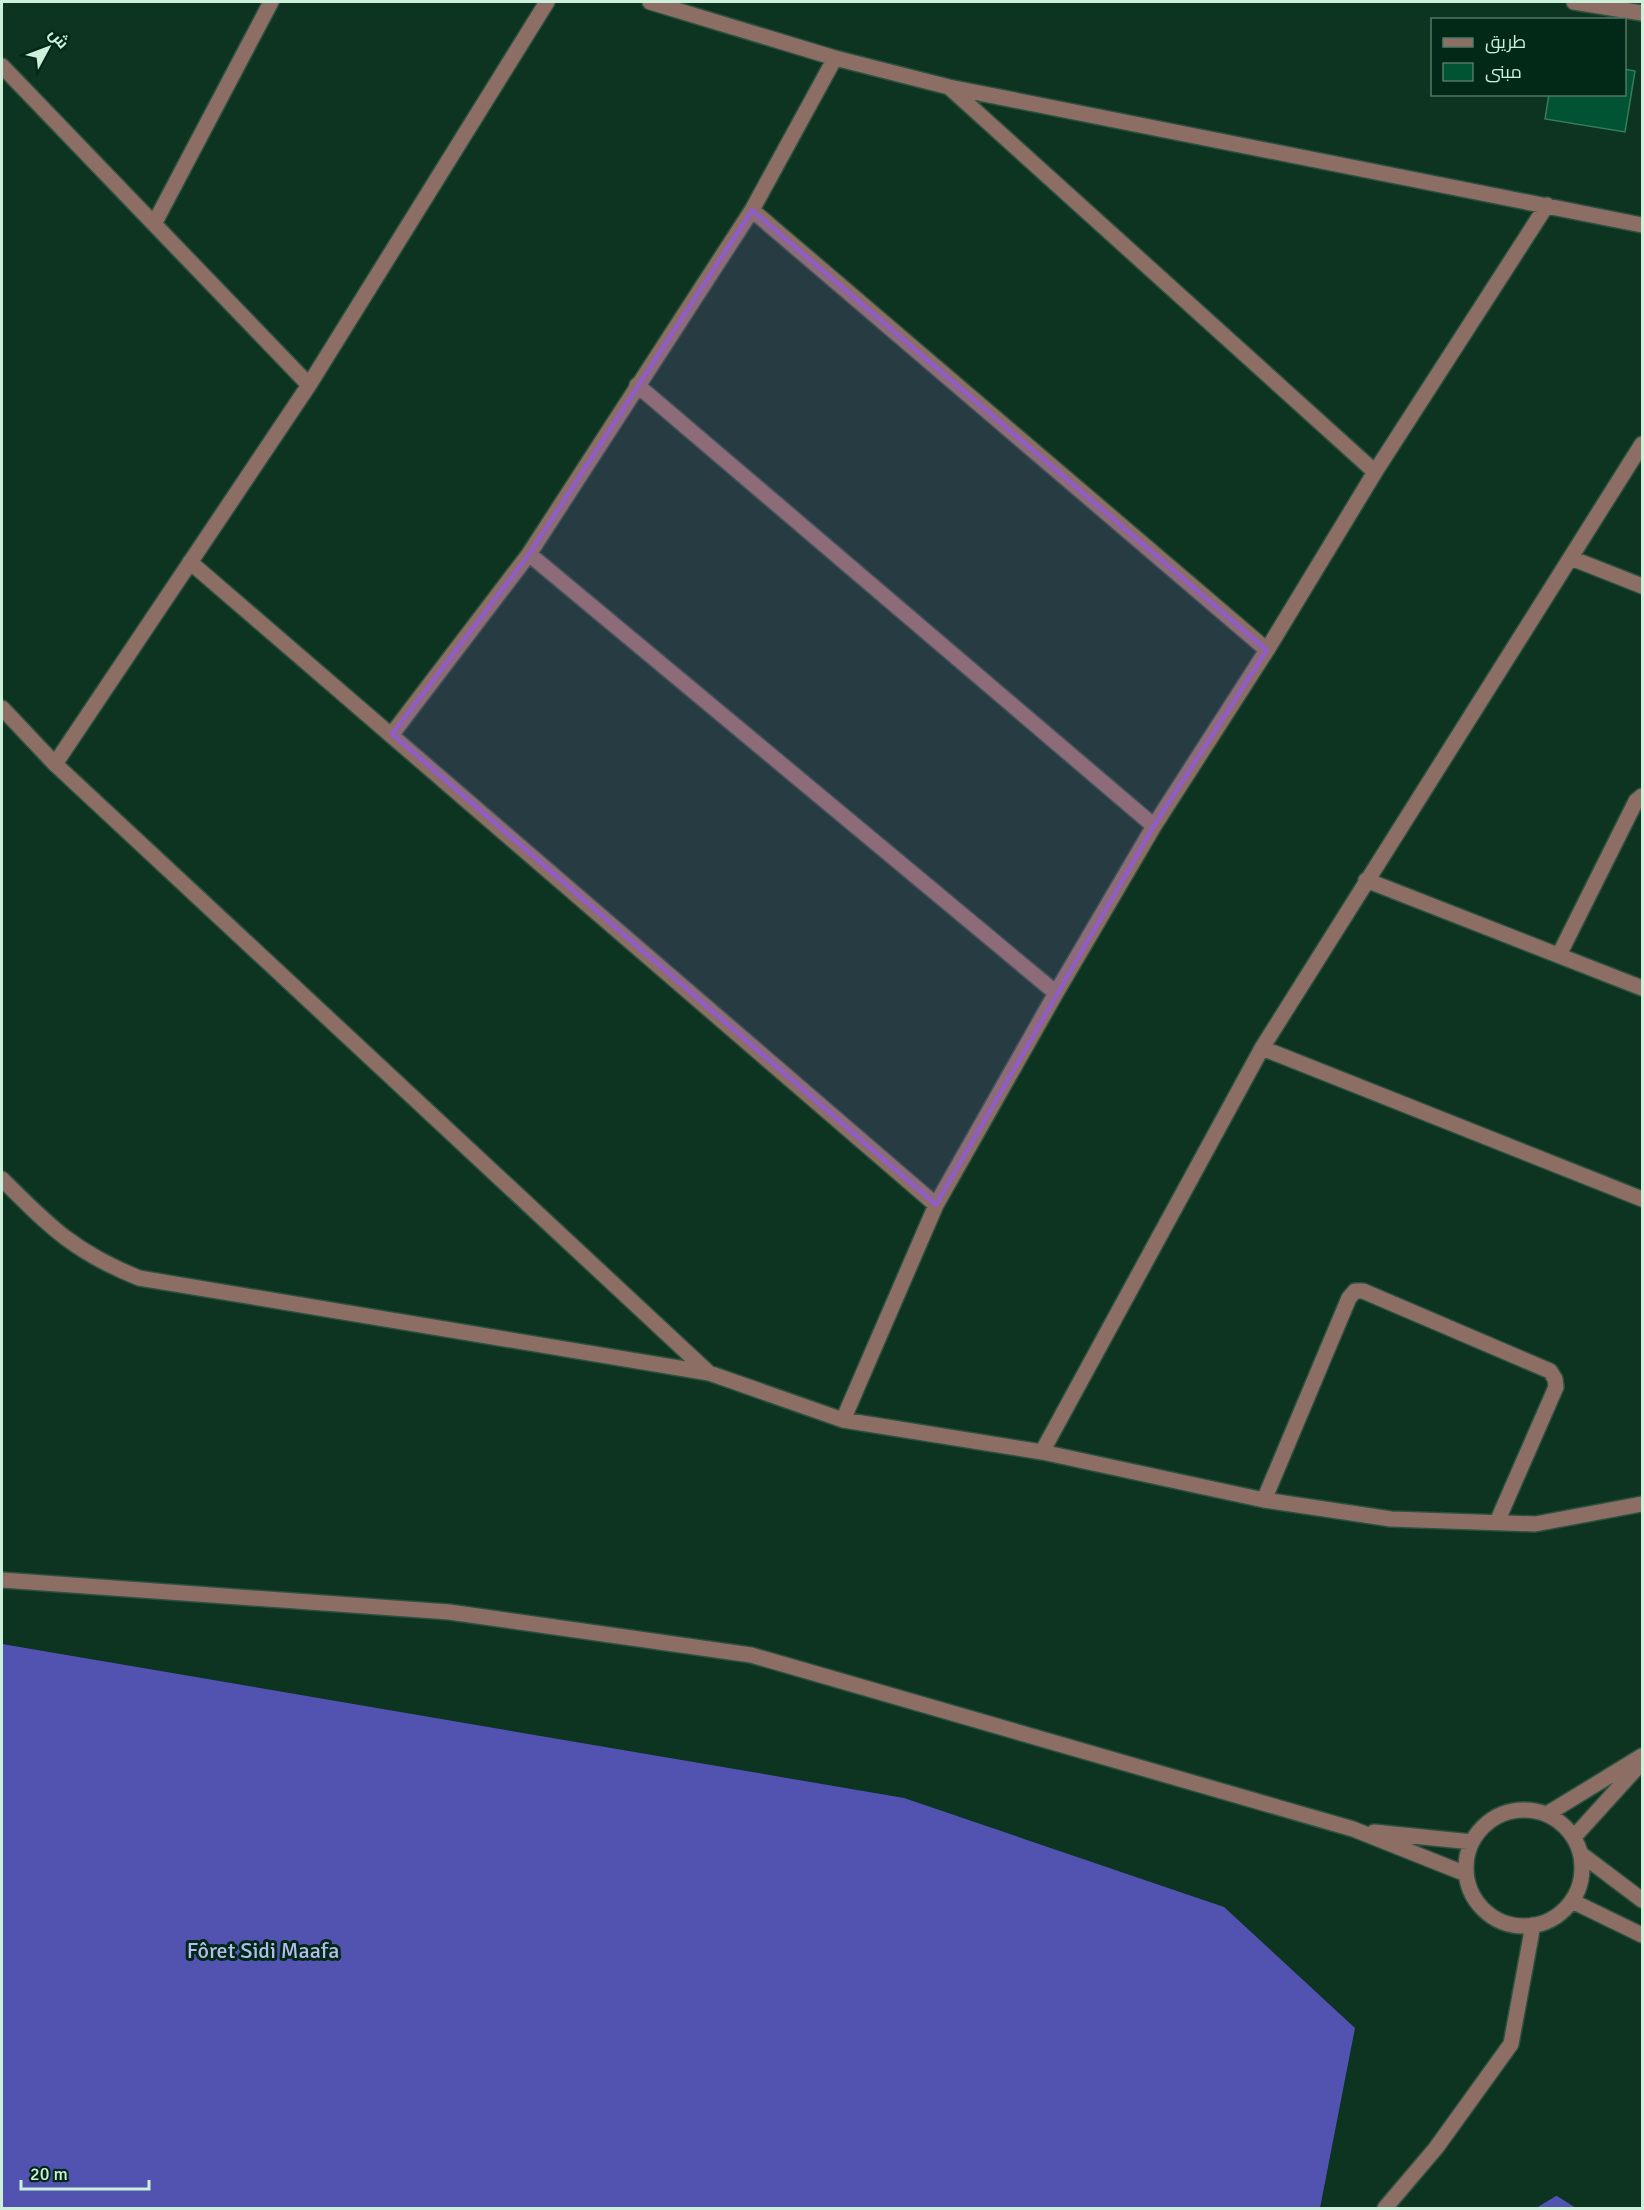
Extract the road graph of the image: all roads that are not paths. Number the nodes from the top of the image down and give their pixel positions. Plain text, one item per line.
1 (271, 2) edge
2 (547, 2) edge
3 (650, 2) edge
4 (1574, 2) edge
5 (1642, 13) edge
6 (835, 58) junction
7 (2, 66) edge
8 (949, 87) junction
9 (1547, 205) junction
10 (752, 210) junction
11 (1642, 220) edge
12 (154, 225) junction
13 (309, 385) junction
14 (637, 386) junction
15 (1642, 444) edge
16 (1375, 472) junction
17 (530, 554) junction
18 (1570, 558) junction
19 (190, 562) junction
20 (1642, 586) edge
21 (1267, 650) junction
22 (2, 708) edge
23 (392, 734) junction
24 (55, 764) junction
25 (1642, 796) edge
26 (1154, 826) junction
27 (1366, 880) junction
28 (1559, 955) junction
29 (1642, 988) edge
30 (1056, 993) junction
31 (1262, 1048) junction
32 (2, 1179) edge
33 (1642, 1199) edge
34 (936, 1205) junction
35 (709, 1373) junction
36 (843, 1420) junction
37 (1042, 1452) junction
38 (1264, 1500) junction
39 (1642, 1504) edge
40 (1497, 1522) junction
41 (2, 1580) edge
42 (1642, 1756) edge
43 (1642, 1762) edge
44 (1547, 1814) junction
45 (1353, 1829) junction
46 (1574, 1837) junction
47 (1472, 1842) junction
48 (1581, 1854) junction
49 (1467, 1874) junction
50 (1642, 1900) edge
51 (1572, 1901) junction
52 (1533, 1925) junction
53 (1642, 1935) edge
54 (1385, 2208) edge

1 - 12 street
2 - 13 street
3 - 6 street
4 - 5 street
6 - 8 street
6 - 10 street
7 - 12 street
8 - 9 street
8 - 16 street
9 - 11 street
9 - 16 street
10 - 14 street
10 - 21 street
12 - 13 street
13 - 19 street
14 - 17 street
14 - 26 street
15 - 18 street
16 - 21 street
17 - 23 street
17 - 30 street
18 - 20 street
18 - 27 street
19 - 23 street
19 - 24 street
21 - 26 street
22 - 24 street
23 - 34 street
24 - 35 street
25 - 28 street
26 - 30 street
27 - 28 street
27 - 31 street
28 - 29 street
30 - 34 street
31 - 33 street
31 - 37 street
32 - 35 street
34 - 36 street
35 - 36 street
36 - 37 street
37 - 38 street
38 - 40 street
38 - 40 street
39 - 40 street
41 - 45 street
42 - 44 street
43 - 46 street
44 - 46 street
44 - 47 street
45 - 47 street
45 - 49 street
46 - 48 street
47 - 49 street
48 - 50 street
48 - 51 street
49 - 52 street
51 - 52 street
51 - 53 street
52 - 54 street

